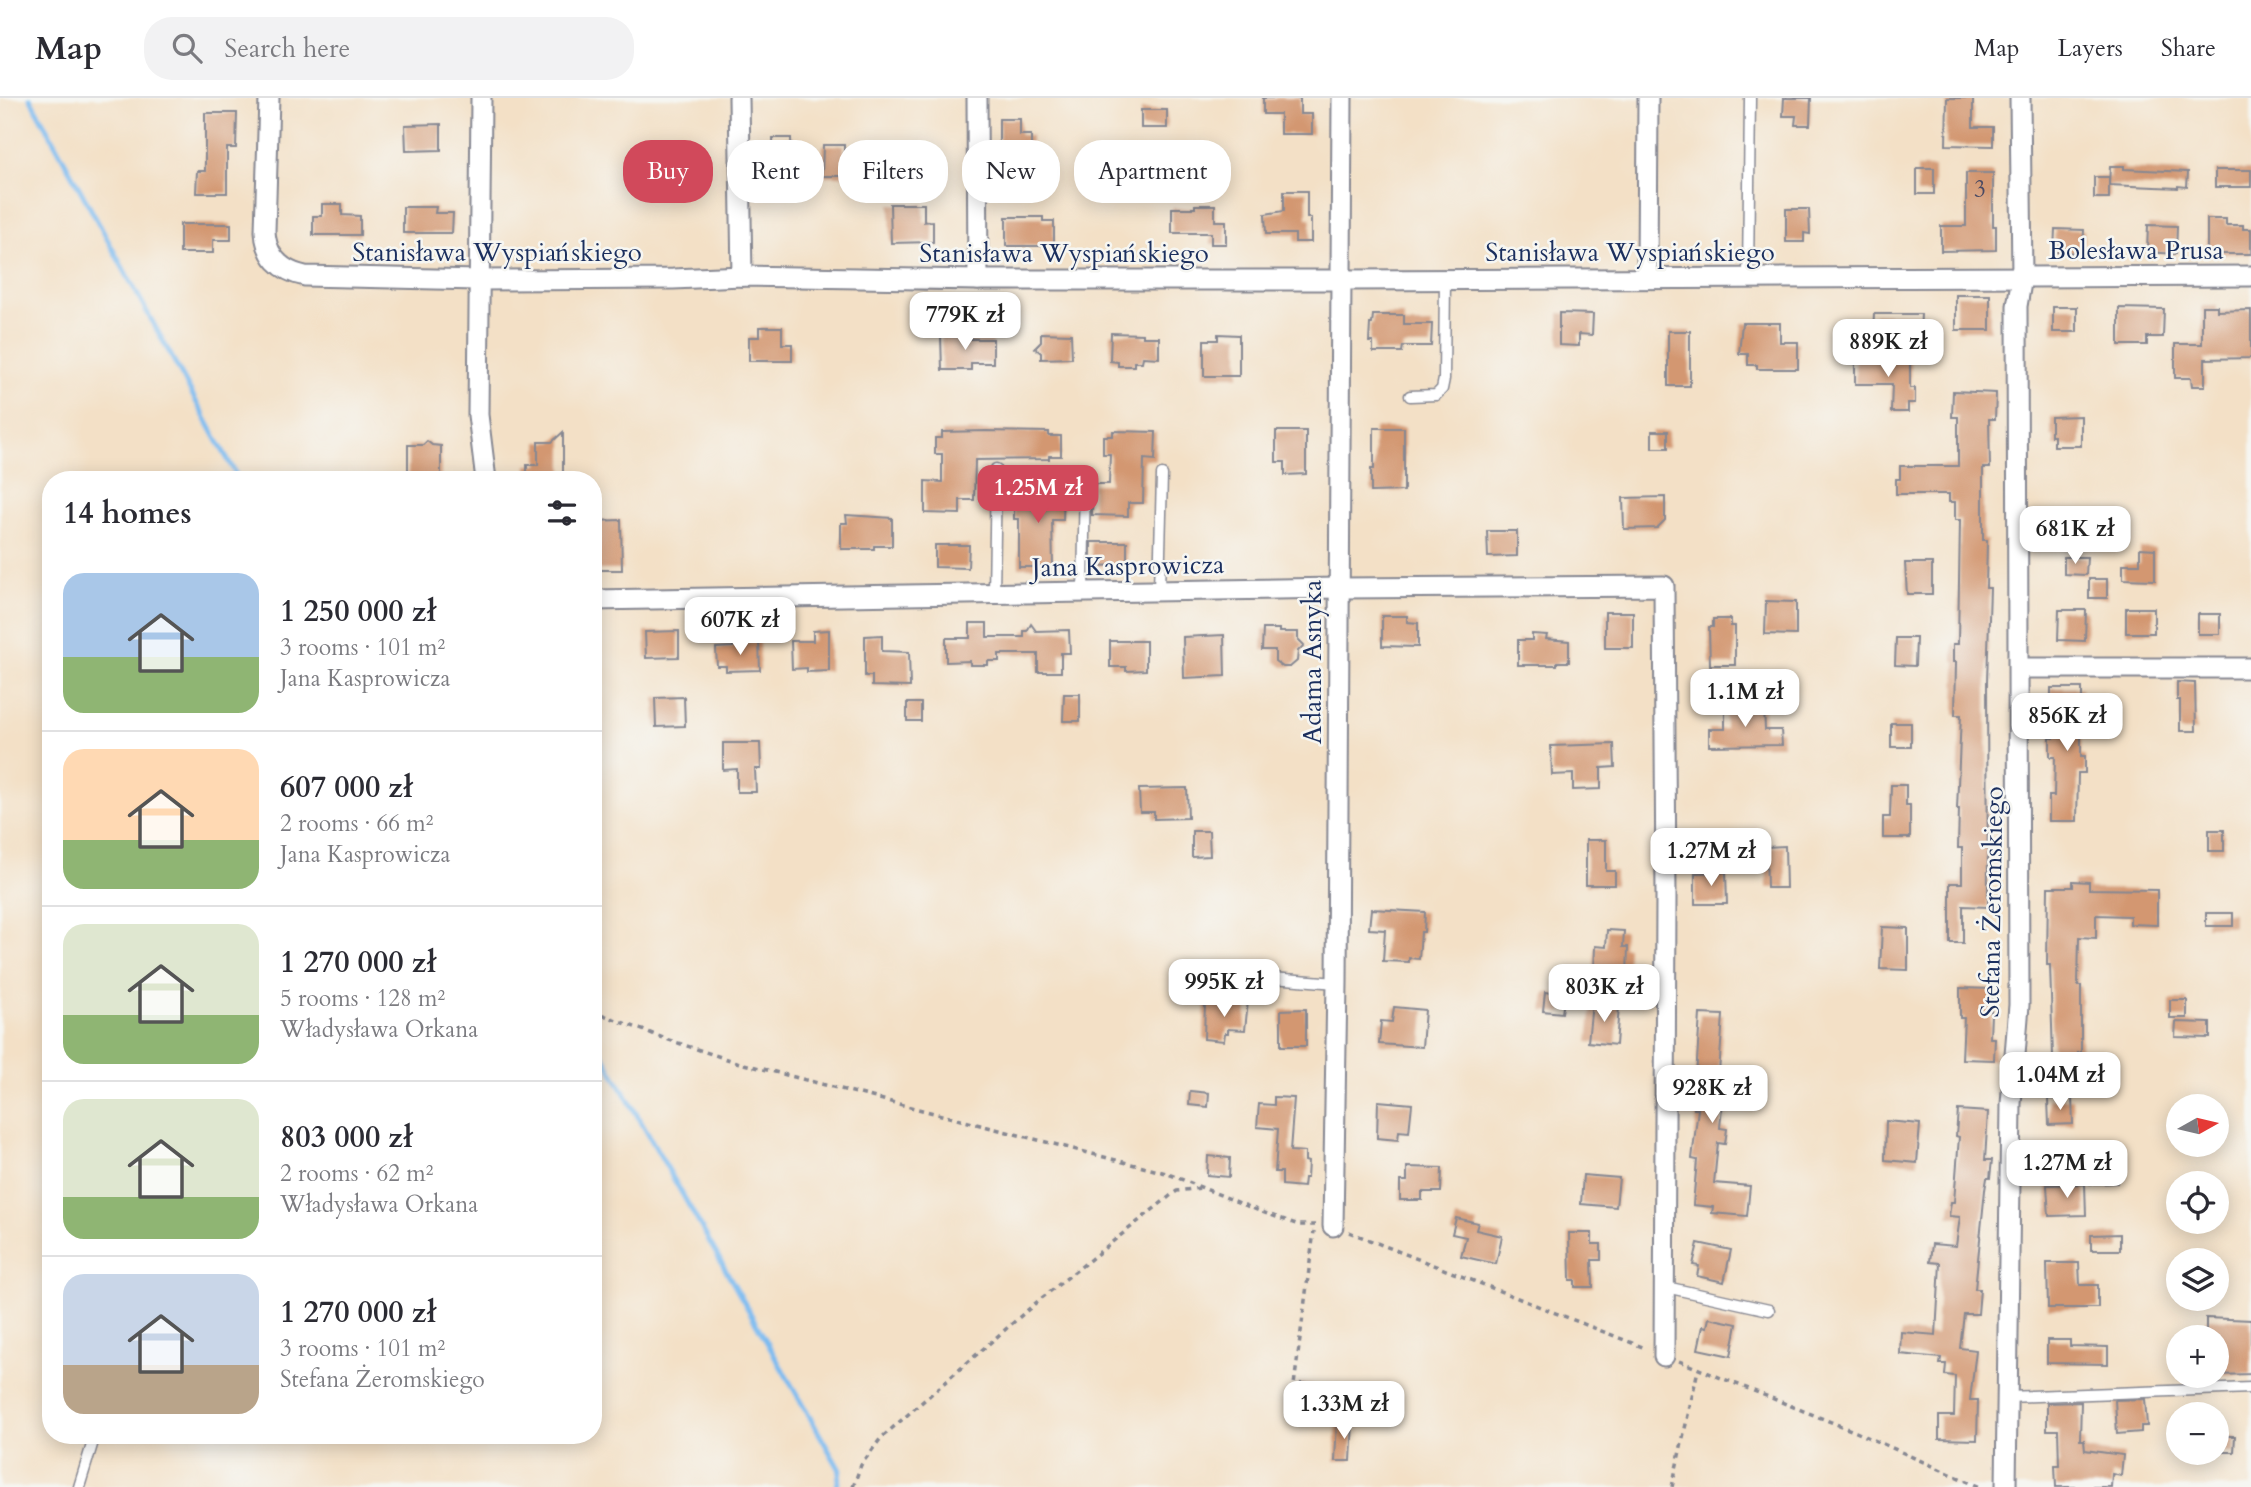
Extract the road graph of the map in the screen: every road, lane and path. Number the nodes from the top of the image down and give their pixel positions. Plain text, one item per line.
1 (269, 98) edge
2 (481, 98) edge
3 (739, 98) edge
4 (977, 98) edge
5 (1342, 98) edge
6 (1648, 98) edge
7 (1750, 98) edge
8 (2020, 98) edge
9 (743, 276) junction
10 (2022, 276) junction
11 (2251, 276) edge
12 (1748, 277) junction
13 (1647, 278) junction
14 (978, 279) junction
15 (1445, 279) junction
16 (1341, 280) junction
17 (478, 281) junction
18 (1410, 396) dead end
19 (996, 470) dead end
20 (485, 471) edge
21 (1085, 475) dead end
22 (1162, 475) dead end
23 (1339, 588) junction
24 (1159, 591) junction
25 (1083, 593) junction
26 (994, 594) junction
27 (602, 600) edge
28 (2019, 668) junction
29 (2251, 668) edge
30 (1219, 974) dead end
31 (1337, 983) junction
32 (602, 1015) edge
33 (1203, 1188) junction
34 (1324, 1226) junction
35 (1666, 1287) junction
36 (1769, 1310) dead end
37 (1664, 1356) dead end
38 (1698, 1369) dead end
39 (2251, 1388) edge
40 (1293, 1393) dead end
41 (2007, 1397) junction
42 (93, 1444) edge
43 (79, 1487) edge
44 (853, 1487) edge
45 (1672, 1487) edge
46 (2006, 1487) edge

1 - 17 street, Stanisława Wyspiańskiego
2 - 17 street
3 - 9 street
4 - 14 street
5 - 16 street, Adama Asnyka
6 - 13 street
7 - 12 lane
8 - 10 street, Stefana Żeromskiego
9 - 14 street, Stanisława Wyspiańskiego
9 - 17 street, Stanisława Wyspiańskiego
10 - 11 street, Bolesława Prusa
10 - 12 street, Stanisława Wyspiańskiego
10 - 28 street, Stefana Żeromskiego
12 - 13 street, Stanisława Wyspiańskiego
13 - 15 street, Stanisława Wyspiańskiego
14 - 16 street, Stanisława Wyspiańskiego
15 - 16 street, Stanisława Wyspiańskiego
15 - 18 lane
16 - 23 street, Adama Asnyka
17 - 20 street
19 - 26 lane
21 - 25 lane
22 - 24 lane
23 - 24 street, Jana Kasprowicza
23 - 31 street, Adama Asnyka
23 - 35 street, Jana Kasprowicza
24 - 25 street, Jana Kasprowicza
25 - 26 street, Jana Kasprowicza
26 - 27 street, Jana Kasprowicza
28 - 29 street
28 - 41 street, Stefana Żeromskiego
30 - 31 lane
31 - 34 street, Adama Asnyka
32 - 33 path
33 - 34 path
33 - 44 path
34 - 40 path
35 - 36 lane
35 - 37 street
38 - 45 path
39 - 41 lane
41 - 46 street, Stefana Żeromskiego
42 - 43 lane

